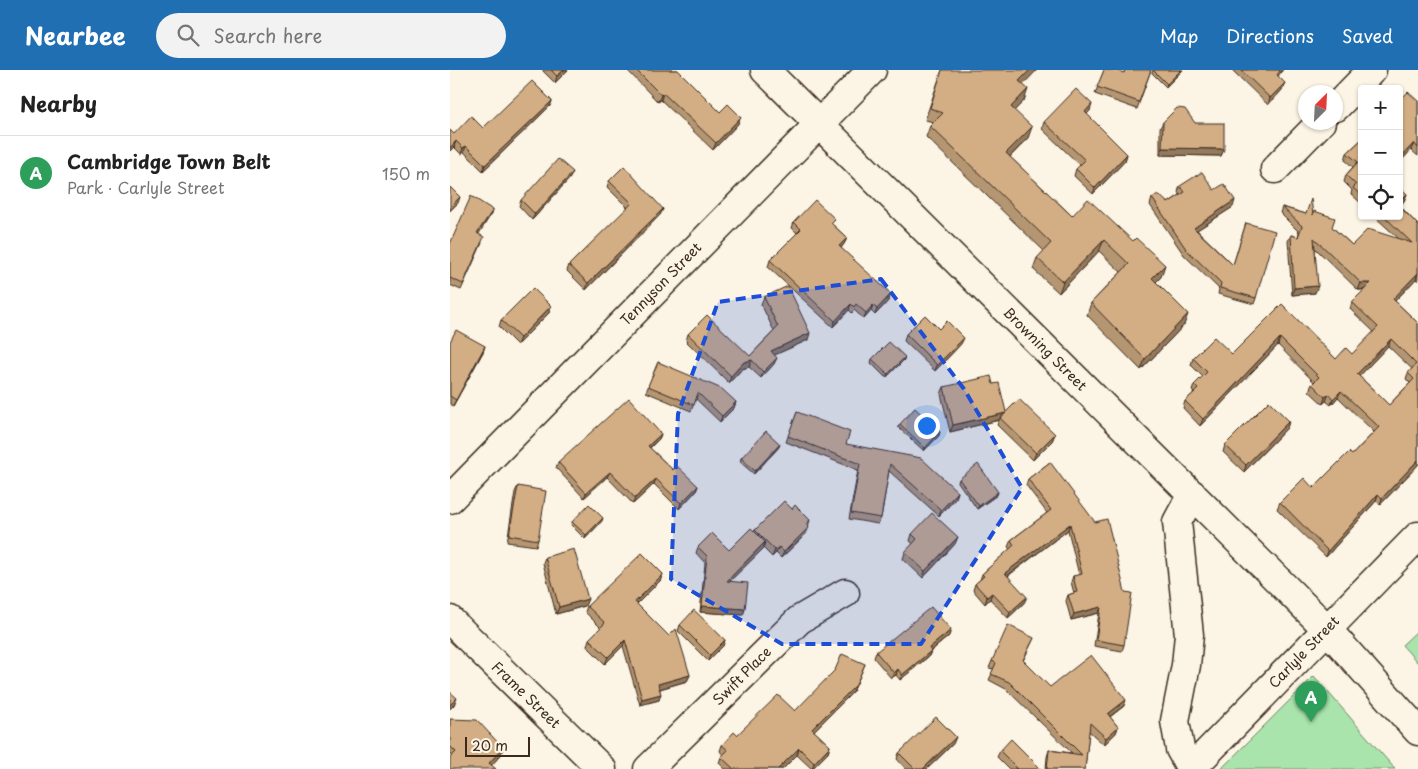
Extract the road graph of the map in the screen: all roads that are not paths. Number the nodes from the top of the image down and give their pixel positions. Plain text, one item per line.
1 (765, 70) edge
2 (872, 70) edge
3 (1372, 70) edge
4 (1343, 100) edge
5 (818, 124) junction
6 (1312, 130) edge
7 (1275, 169) dead end
8 (1192, 494) junction
9 (450, 499) edge
10 (1418, 536) edge
11 (844, 593) dead end
12 (450, 620) edge
13 (1326, 628) junction
14 (1418, 730) edge
15 (602, 769) edge
16 (648, 769) edge
17 (1191, 769) edge

1 - 5 street, Browning Street
2 - 5 street, Tennyson Street
3 - 4 street
5 - 8 street, Browning Street
5 - 9 street, Tennyson Street
6 - 7 street
8 - 13 street, Browning Street
8 - 17 street
10 - 13 street, Carlyle Street
11 - 16 street, Swift Place
12 - 15 street, Frame Street
13 - 14 street, Browning Street
13 - 17 street, Carlyle Street

